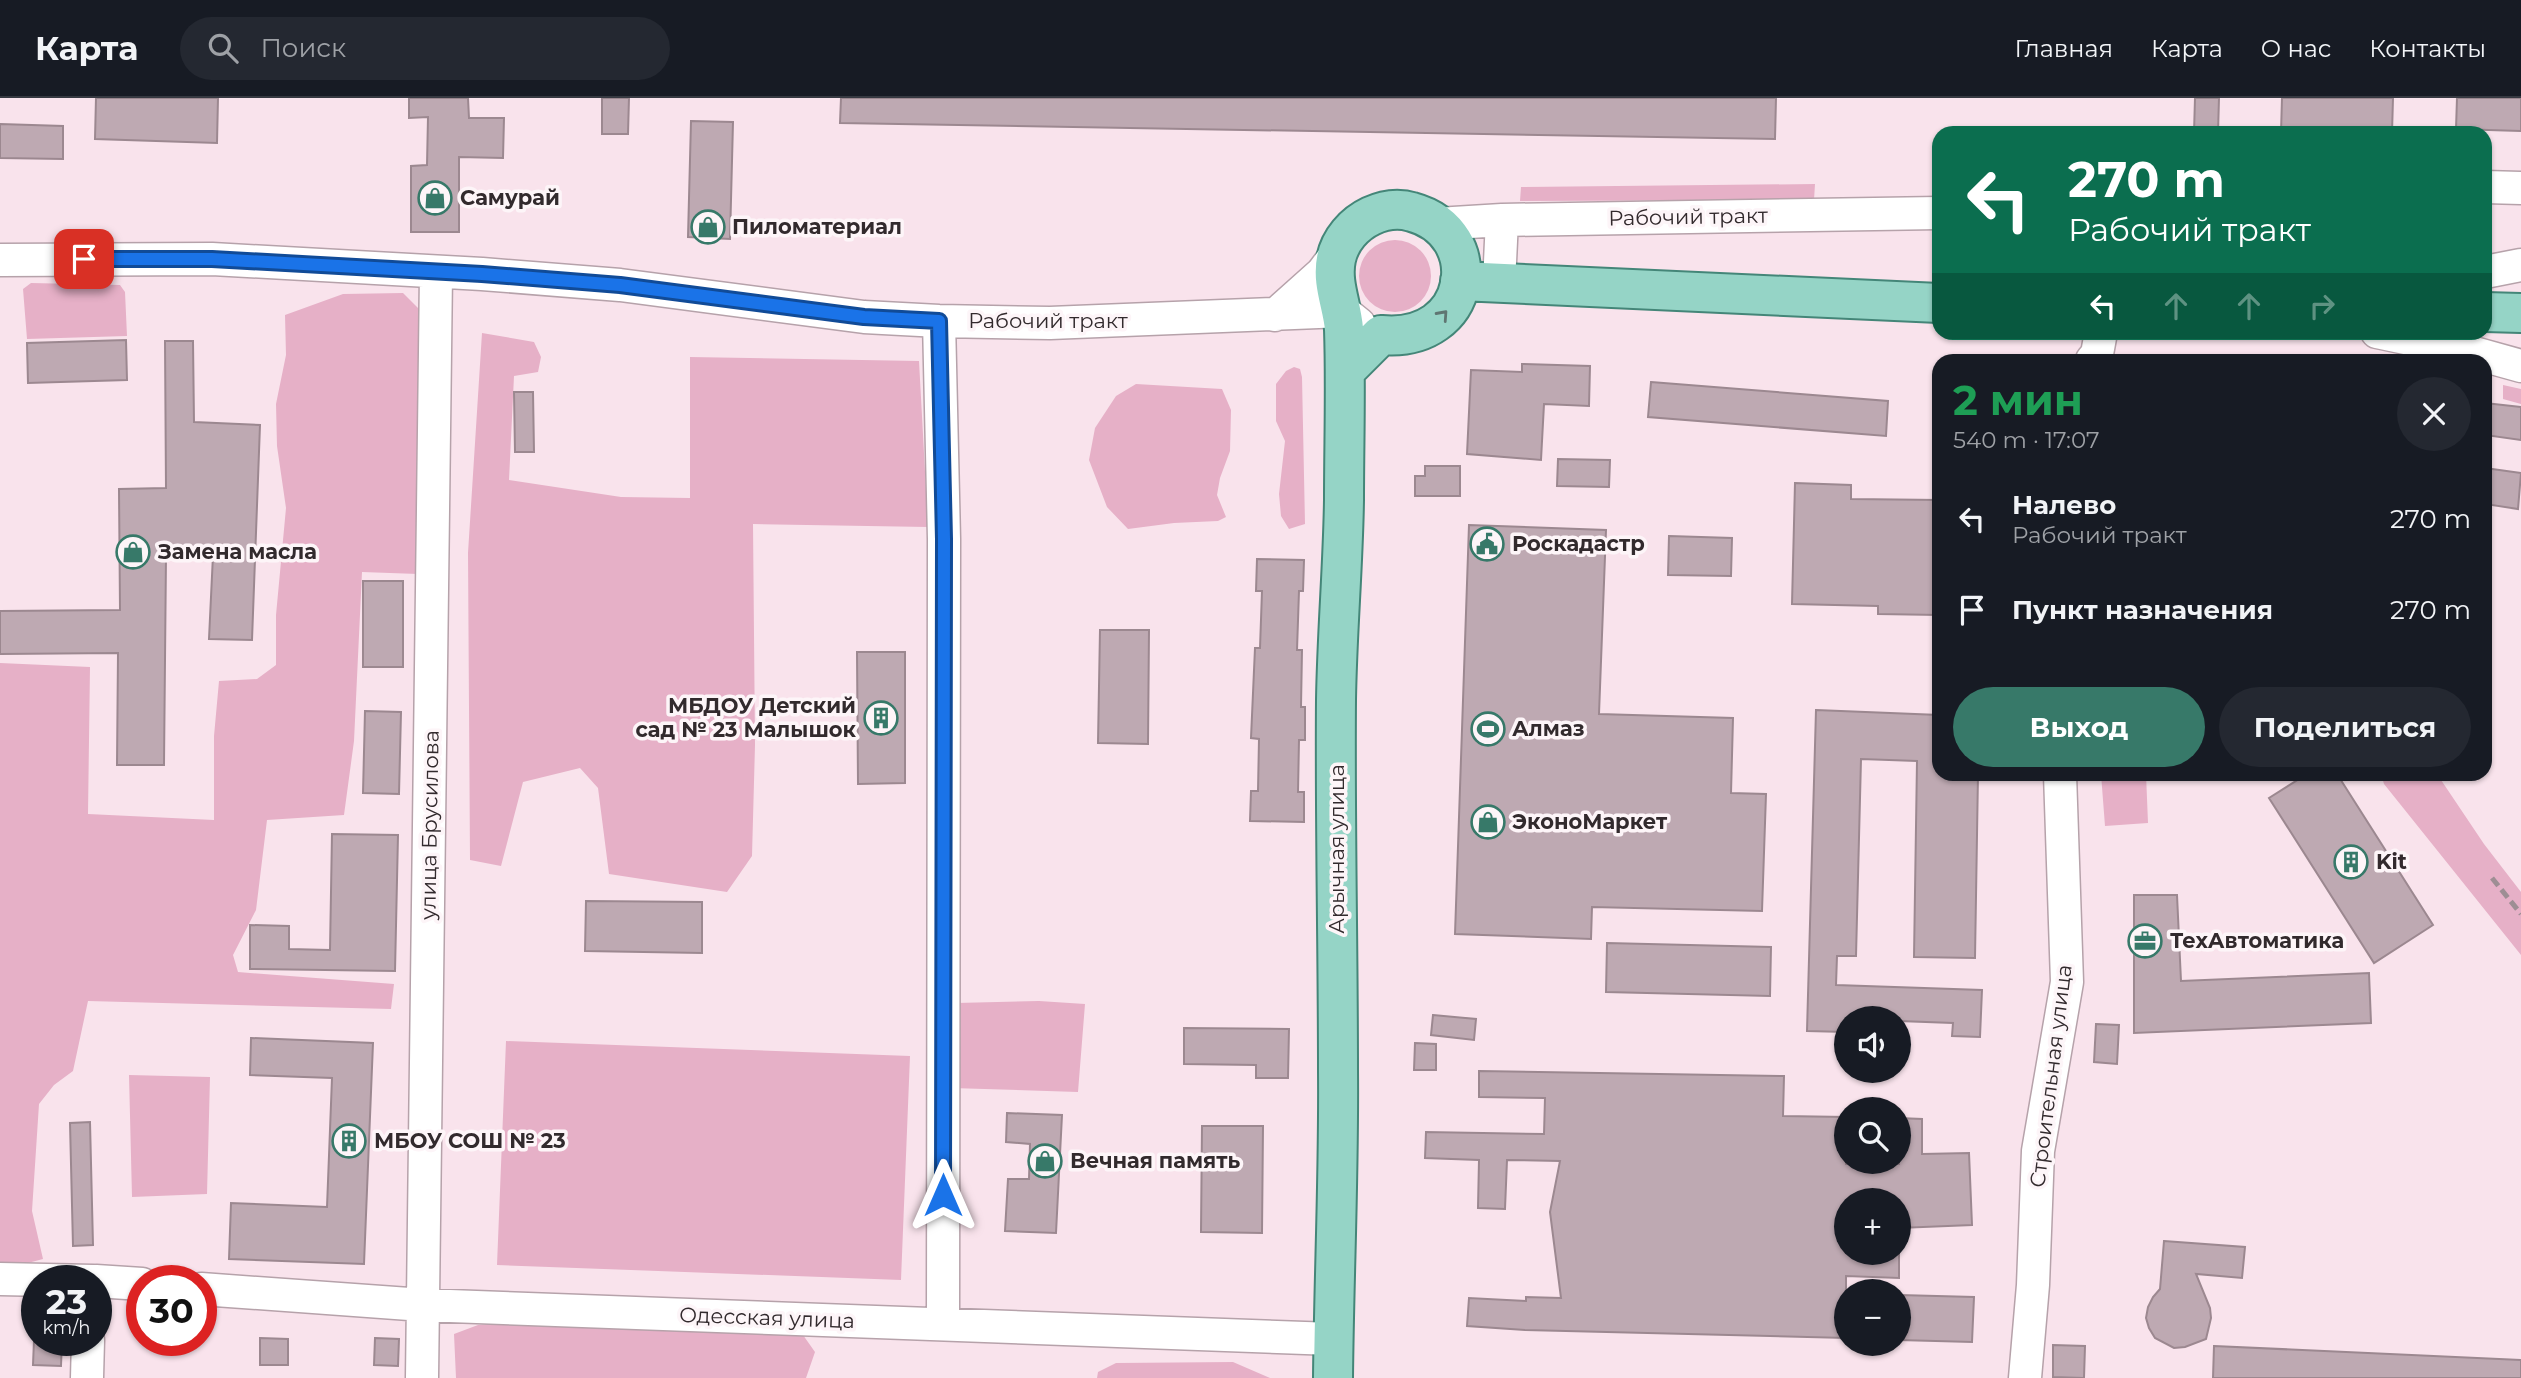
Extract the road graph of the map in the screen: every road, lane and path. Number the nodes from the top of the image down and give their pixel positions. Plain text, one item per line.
1 (2492, 187) edge
2 (2521, 188) edge
3 (1932, 213) edge
4 (1502, 220) junction
5 (1437, 224) junction
6 (1337, 253) junction
7 (0, 260) edge
8 (2521, 265) edge
9 (2492, 271) edge
10 (436, 273) junction
11 (1461, 273) junction
12 (1499, 283) junction
13 (1932, 303) edge
14 (1343, 311) junction
15 (2492, 312) edge
16 (2521, 313) edge
17 (1275, 315) junction
18 (939, 321) junction
19 (1381, 335) junction
20 (2415, 340) edge
21 (2478, 354) edge
22 (2492, 358) edge
23 (2521, 366) edge
24 (1346, 370) junction
25 (2060, 781) edge
26 (0, 1279) edge
27 (21, 1279) edge
28 (217, 1290) edge
29 (424, 1305) junction
30 (943, 1324) junction
31 (1333, 1339) junction
32 (88, 1356) edge
33 (87, 1378) edge
34 (422, 1378) edge
35 (1333, 1378) edge
36 (2025, 1378) edge

1 - 2 street
3 - 4 street, Рабочий тракт
4 - 5 street, Рабочий тракт
4 - 11 street
4 - 12 street
5 - 6 main road, Рабочий тракт
5 - 11 main road
6 - 14 main road
6 - 17 street
7 - 10 street, Рабочий тракт
8 - 9 street
10 - 18 street, Рабочий тракт
10 - 29 street, улица Брусилова
11 - 12 main road
19 -> 11 main road
12 - 13 main road
14 - 17 street, Рабочий тракт
14 - 19 street
14 - 24 main road, Арычная улица
15 - 16 main road
17 - 18 street, Рабочий тракт
18 - 30 street
19 - 24 main road
20 - 21 street
22 - 23 street
24 - 31 main road, Арычная улица
25 - 36 street, Строительная улица
26 - 27 street
28 - 29 street, Одесская улица
29 - 30 street, Одесская улица
29 - 34 street, улица Брусилова
30 - 31 street, Одесская улица
31 - 35 main road, Арычная улица
32 - 33 street

